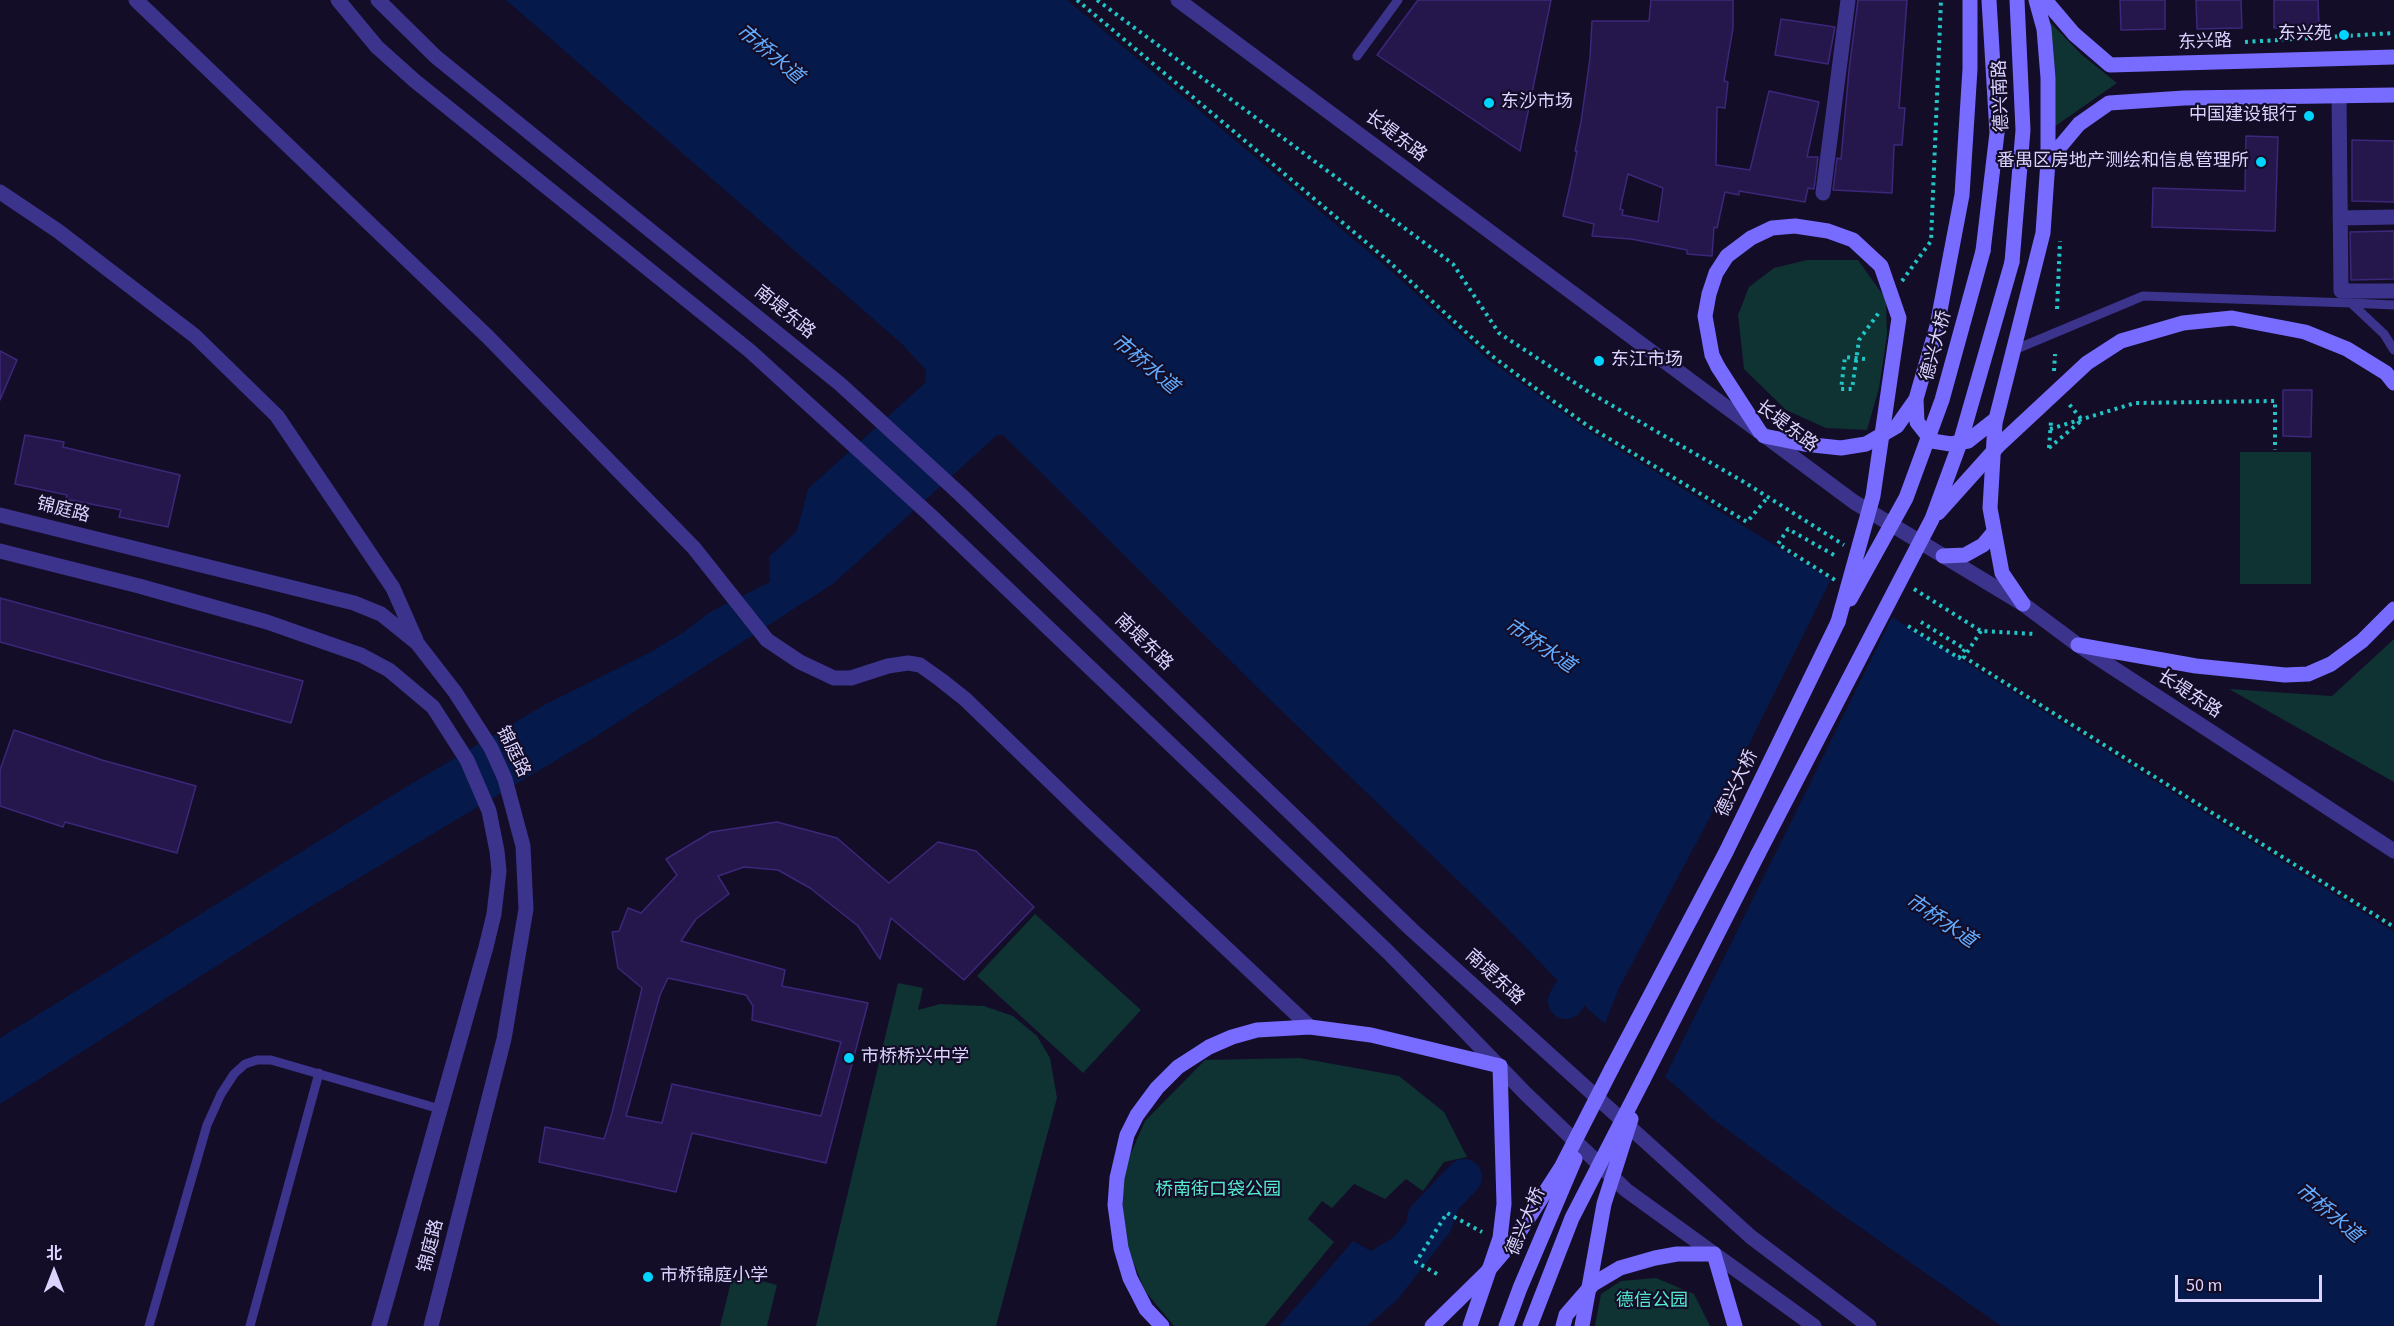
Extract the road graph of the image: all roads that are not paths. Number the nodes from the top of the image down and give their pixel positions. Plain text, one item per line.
1 (136, 0) edge
2 (338, 0) edge
3 (378, 0) edge
4 (1178, 0) edge
5 (1398, 0) edge
6 (1848, 0) edge
7 (1970, 0) edge
8 (1989, 0) edge
9 (2017, 0) edge
10 (2036, 0) edge
11 (2045, 0) edge
12 (1357, 56) dead end
13 (2394, 57) edge
14 (2394, 95) edge
15 (2339, 96) junction
16 (2048, 160) junction
17 (0, 192) edge
18 (1823, 193) dead end
19 (2394, 217) edge
20 (2340, 218) junction
21 (1983, 251) joint
22 (2394, 291) edge
23 (2351, 303) junction
24 (2394, 306) edge
25 (2014, 350) junction
26 (2394, 350) edge
27 (2394, 383) edge
28 (1916, 399) junction
29 (1996, 419) junction
30 (1762, 434) junction
31 (0, 515) edge
32 (1932, 519) junction
33 (1994, 533) junction
34 (0, 551) edge
35 (1943, 556) junction
36 (2023, 604) junction
37 (2394, 609) edge
38 (1838, 622) junction
39 (2072, 641) junction
40 (417, 643) junction
41 (2394, 851) edge
42 (1310, 1027) junction
43 (1500, 1066) junction
44 (1612, 1068) junction
45 (319, 1074) junction
46 (1643, 1080) junction
47 (440, 1109) junction
48 (1714, 1254) junction
49 (148, 1326) edge
50 (250, 1326) edge
51 (379, 1326) edge
52 (431, 1326) edge
53 (1162, 1326) edge
54 (1432, 1326) edge
55 (1470, 1326) edge
56 (1506, 1326) edge
57 (1530, 1326) edge
58 (1563, 1326) edge
59 (1582, 1326) edge
60 (1735, 1326) edge
61 (1814, 1326) edge
62 (1869, 1326) edge

1 - 42 street
2 - 43 street
3 - 62 street, 南堤东路
4 - 30 street, 长堤东路
5 - 12 lane
6 - 18 street
7 - 28 main road
8 - 21 main road, 德兴南路
9 - 32 main road, 德兴南路, bridge
10 - 16 main road
11 - 13 main road, 东兴路
14 - 15 main road
15 - 16 main road
15 - 20 street
16 - 25 main road
17 - 40 street
19 - 20 street
20 - 22 street
21 - 38 main road, 德兴大桥, bridge
23 - 24 lane
23 - 25 lane
23 - 26 lane
25 - 29 main road
27 - 32 main road, bridge
28 - 29 main road
28 - 30 main road
29 - 33 main road
30 - 35 street, 长堤东路
30 - 38 main road, bridge
31 - 40 street, 锦庭路
32 - 46 main road, bridge
33 - 35 main road
33 - 36 main road
34 - 47 street, 锦庭路
35 - 36 street, 长堤东路
36 - 39 street, 长堤东路
37 - 39 main road
38 - 44 main road, 德兴大桥
39 - 41 street, 长堤东路
40 - 52 street, 锦庭路
42 - 43 main road
42 - 53 main road
43 - 48 street
43 - 55 main road
44 - 54 main road, bridge
44 - 56 main road, 德兴大桥, bridge
45 - 47 lane
45 - 49 lane
45 - 50 lane
46 - 57 main road, bridge
46 - 59 main road, bridge
47 - 51 street, 锦庭路
48 - 58 main road
48 - 60 main road
48 - 61 street

